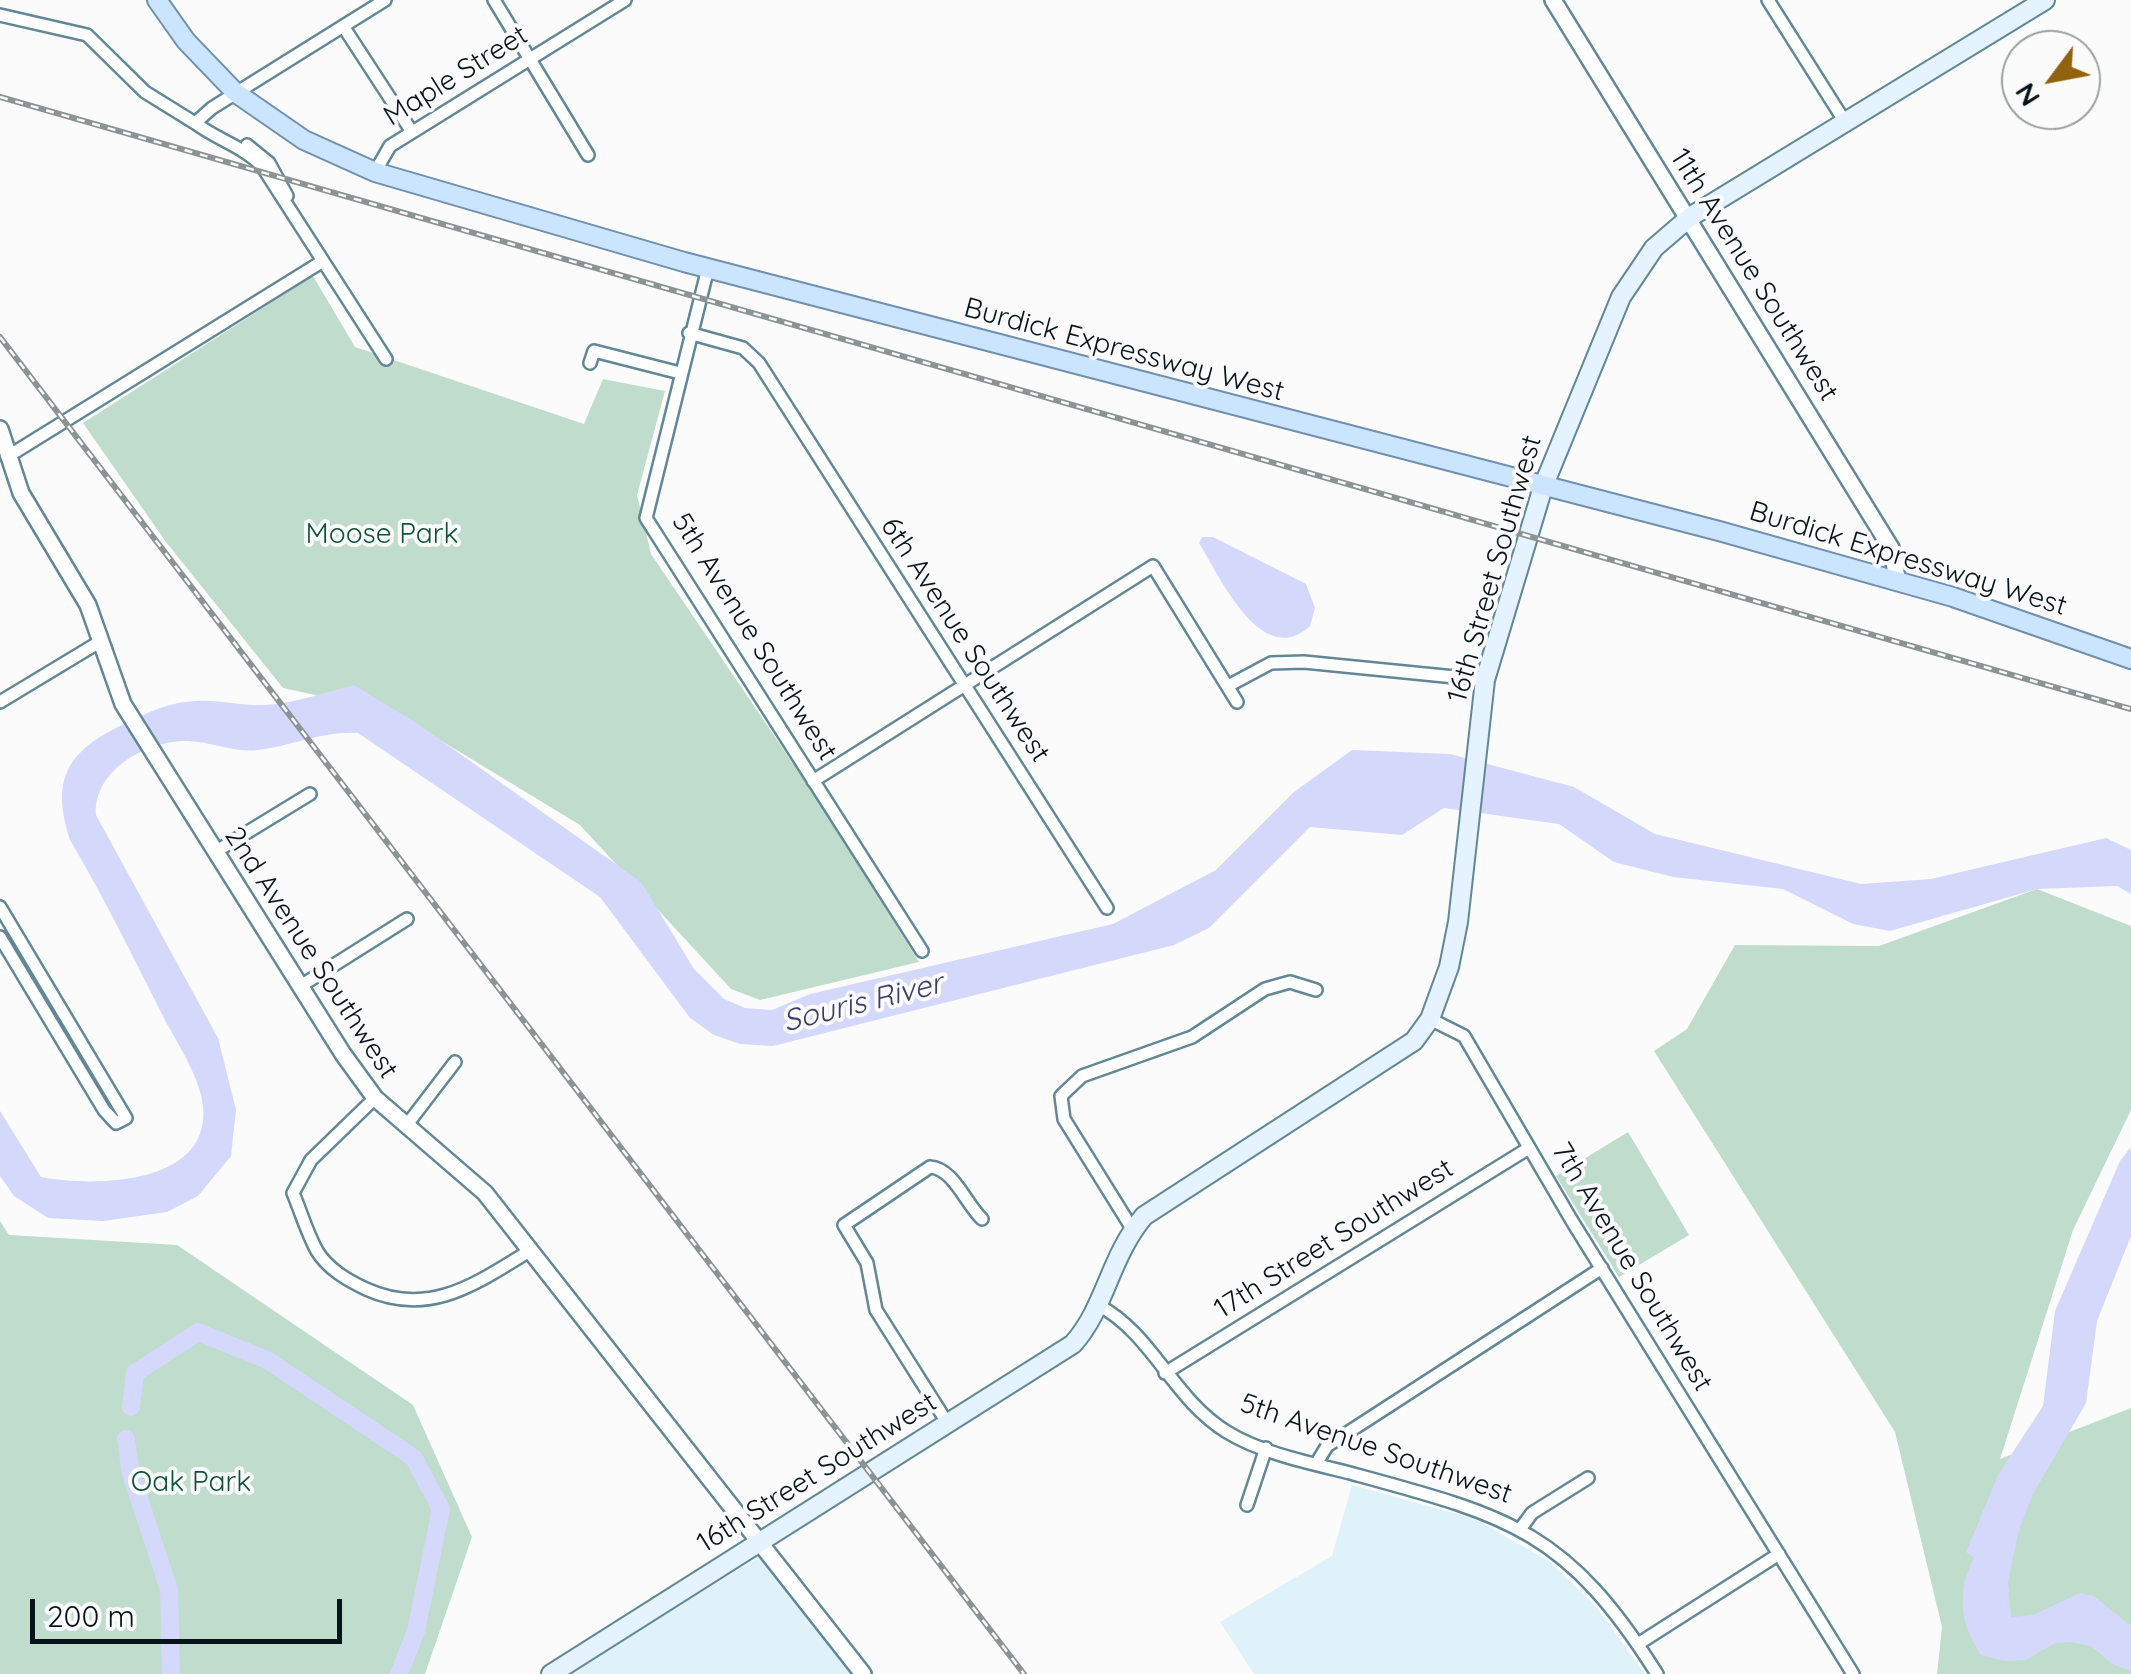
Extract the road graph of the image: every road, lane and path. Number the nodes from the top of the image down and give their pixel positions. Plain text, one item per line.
1 (157, 0) edge
2 (385, 0) edge
3 (494, 0) edge
4 (624, 0) edge
5 (1553, 0) edge
6 (1768, 0) edge
7 (2044, 0) edge
8 (0, 15) edge
9 (343, 26) junction
10 (530, 59) junction
11 (236, 93) junction
12 (1845, 122) junction
13 (195, 124) junction
14 (412, 132) junction
15 (588, 155) dead end
16 (375, 172) junction
17 (1690, 217) junction
18 (323, 261) junction
19 (708, 268) junction
20 (690, 333) junction
21 (386, 359) dead end
22 (590, 363) dead end
23 (680, 373) junction
24 (0, 430) edge
25 (7, 457) junction
26 (1543, 488) junction
27 (1898, 582) junction
28 (102, 641) junction
29 (2131, 659) edge
30 (1486, 680) junction
31 (0, 685) edge
32 (964, 686) junction
33 (1228, 686) junction
34 (4, 700) edge
35 (1237, 702) dead end
36 (813, 781) junction
37 (310, 794) dead end
38 (215, 852) junction
39 (0, 907) edge
40 (1107, 908) dead end
41 (407, 919) dead end
42 (0, 938) edge
43 (922, 952) dead end
44 (299, 987) junction
45 (1316, 990) dead end
46 (1430, 1019) junction
47 (455, 1062) dead end
48 (375, 1098) junction
49 (406, 1126) junction
50 (1529, 1148) junction
51 (982, 1219) dead end
52 (1133, 1230) junction
53 (532, 1250) junction
54 (1602, 1268) junction
55 (1098, 1305) junction
56 (1164, 1373) junction
57 (948, 1424) junction
58 (1266, 1448) junction
59 (1316, 1464) junction
60 (1588, 1478) dead end
61 (1247, 1506) dead end
62 (1521, 1528) junction
63 (759, 1541) junction
64 (1779, 1554) junction
65 (1638, 1644) junction
66 (551, 1674) edge
67 (863, 1674) edge
68 (1656, 1674) edge
69 (1853, 1674) edge

1 - 11 main road, Burdick Expressway West
2 - 9 street
3 - 10 street
4 - 10 street, Maple Street
5 - 17 street, 11th Avenue Southwest
6 - 12 street
7 - 12 main road, 16th Street Southwest
8 - 13 street
9 - 11 street
9 - 14 street
10 - 14 street, Maple Street
10 - 15 street
11 - 13 street
11 - 16 main road, Burdick Expressway West
12 - 17 main road, 16th Street Southwest
13 - 18 street
14 - 16 street, Maple Street
16 - 19 main road, Burdick Expressway West
17 - 26 main road, 16th Street Southwest
17 - 27 street, 11th Avenue Southwest
18 - 21 street
18 - 25 street
19 - 20 street, 5th Avenue Southwest
19 - 26 main road, Burdick Expressway West
20 - 23 street, 5th Avenue Southwest
20 - 32 street, 6th Avenue Southwest
22 - 23 street
23 - 36 street, 5th Avenue Southwest
24 - 25 street, 2nd Avenue Southwest
25 - 28 street, 2nd Avenue Southwest
26 - 27 main road, Burdick Expressway West
26 - 30 main road, 16th Street Southwest
27 - 29 main road, Burdick Expressway West
28 - 34 street
28 - 38 street, 2nd Avenue Southwest
30 - 33 street
30 - 46 main road, 16th Street Southwest
31 - 34 street
32 - 33 street
32 - 36 street
32 - 40 street, 6th Avenue Southwest
33 - 35 street
36 - 43 street, 5th Avenue Southwest
37 - 38 street
38 - 44 street, 2nd Avenue Southwest
39 - 42 street
41 - 44 street
44 - 48 street, 2nd Avenue Southwest
45 - 52 street
46 - 50 street, 7th Avenue Southwest
46 - 52 main road, 16th Street Southwest
47 - 49 street
48 - 49 street, 2nd Avenue Southwest
48 - 53 street
49 - 53 street, 2nd Avenue Southwest
50 - 54 street, 7th Avenue Southwest
50 - 56 street, 17th Street Southwest
51 - 57 street
52 - 55 main road
53 - 63 street, 2nd Avenue Southwest
54 - 59 street
54 - 64 street, 7th Avenue Southwest
55 - 56 street, 5th Avenue Southwest
55 - 57 main road, 16th Street Southwest
56 - 58 street, 5th Avenue Southwest
57 - 63 main road, 16th Street Southwest
58 - 59 street, 5th Avenue Southwest
58 - 61 street
59 - 62 street, 5th Avenue Southwest
60 - 62 street
62 - 65 street, 5th Avenue Southwest
63 - 66 main road, 16th Street Southwest
63 - 67 street, 2nd Avenue Southwest
64 - 65 street
64 - 69 street, 7th Avenue Southwest
65 - 68 street, 5th Avenue Southwest

